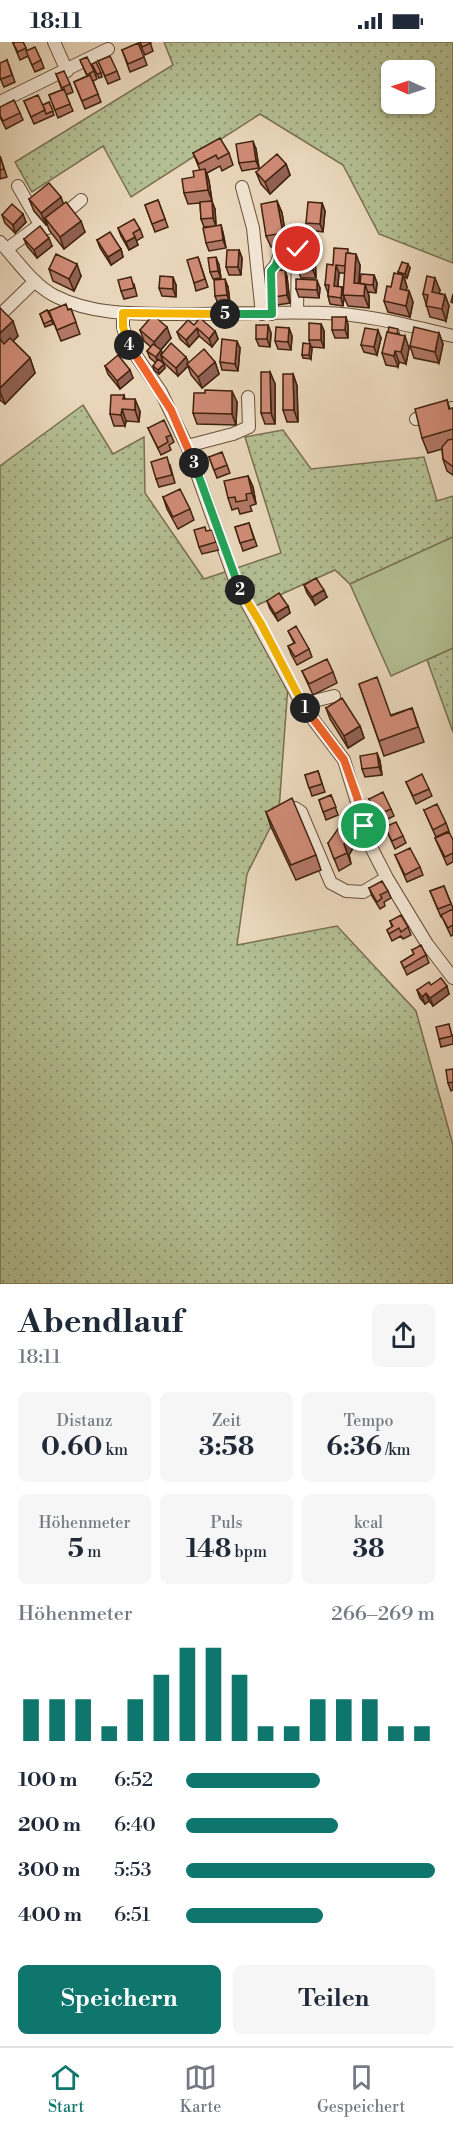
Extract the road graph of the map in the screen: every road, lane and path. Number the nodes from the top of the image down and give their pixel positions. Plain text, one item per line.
1 (54, 42) edge
2 (108, 49) dead end
3 (67, 70) junction
4 (0, 102) edge
5 (18, 186) dead end
6 (242, 187) dead end
7 (81, 200) dead end
8 (41, 226) junction
9 (4, 245) edge
10 (35, 281) junction
11 (387, 304) edge
12 (123, 313) junction
13 (297, 313) junction
14 (267, 314) junction
15 (0, 315) edge
16 (383, 320) junction
17 (453, 336) edge
18 (248, 397) dead end
19 (453, 408) edge
20 (416, 419) edge
21 (187, 446) junction
22 (334, 696) dead end
23 (303, 706) junction
24 (278, 819) edge
25 (387, 878) junction
26 (453, 978) edge

1 - 3 street
2 - 3 street
3 - 4 street
5 - 8 street
6 - 14 street
7 - 8 street
8 - 9 street
9 - 10 street
10 - 12 street
10 - 15 street
11 - 16 street
12 - 14 street
12 - 21 street
13 - 14 street
13 - 14 street
13 - 16 street
16 - 17 street
18 - 21 street
19 - 20 street
21 - 23 street
22 - 23 street
23 - 25 street
24 - 25 street
25 - 26 street

